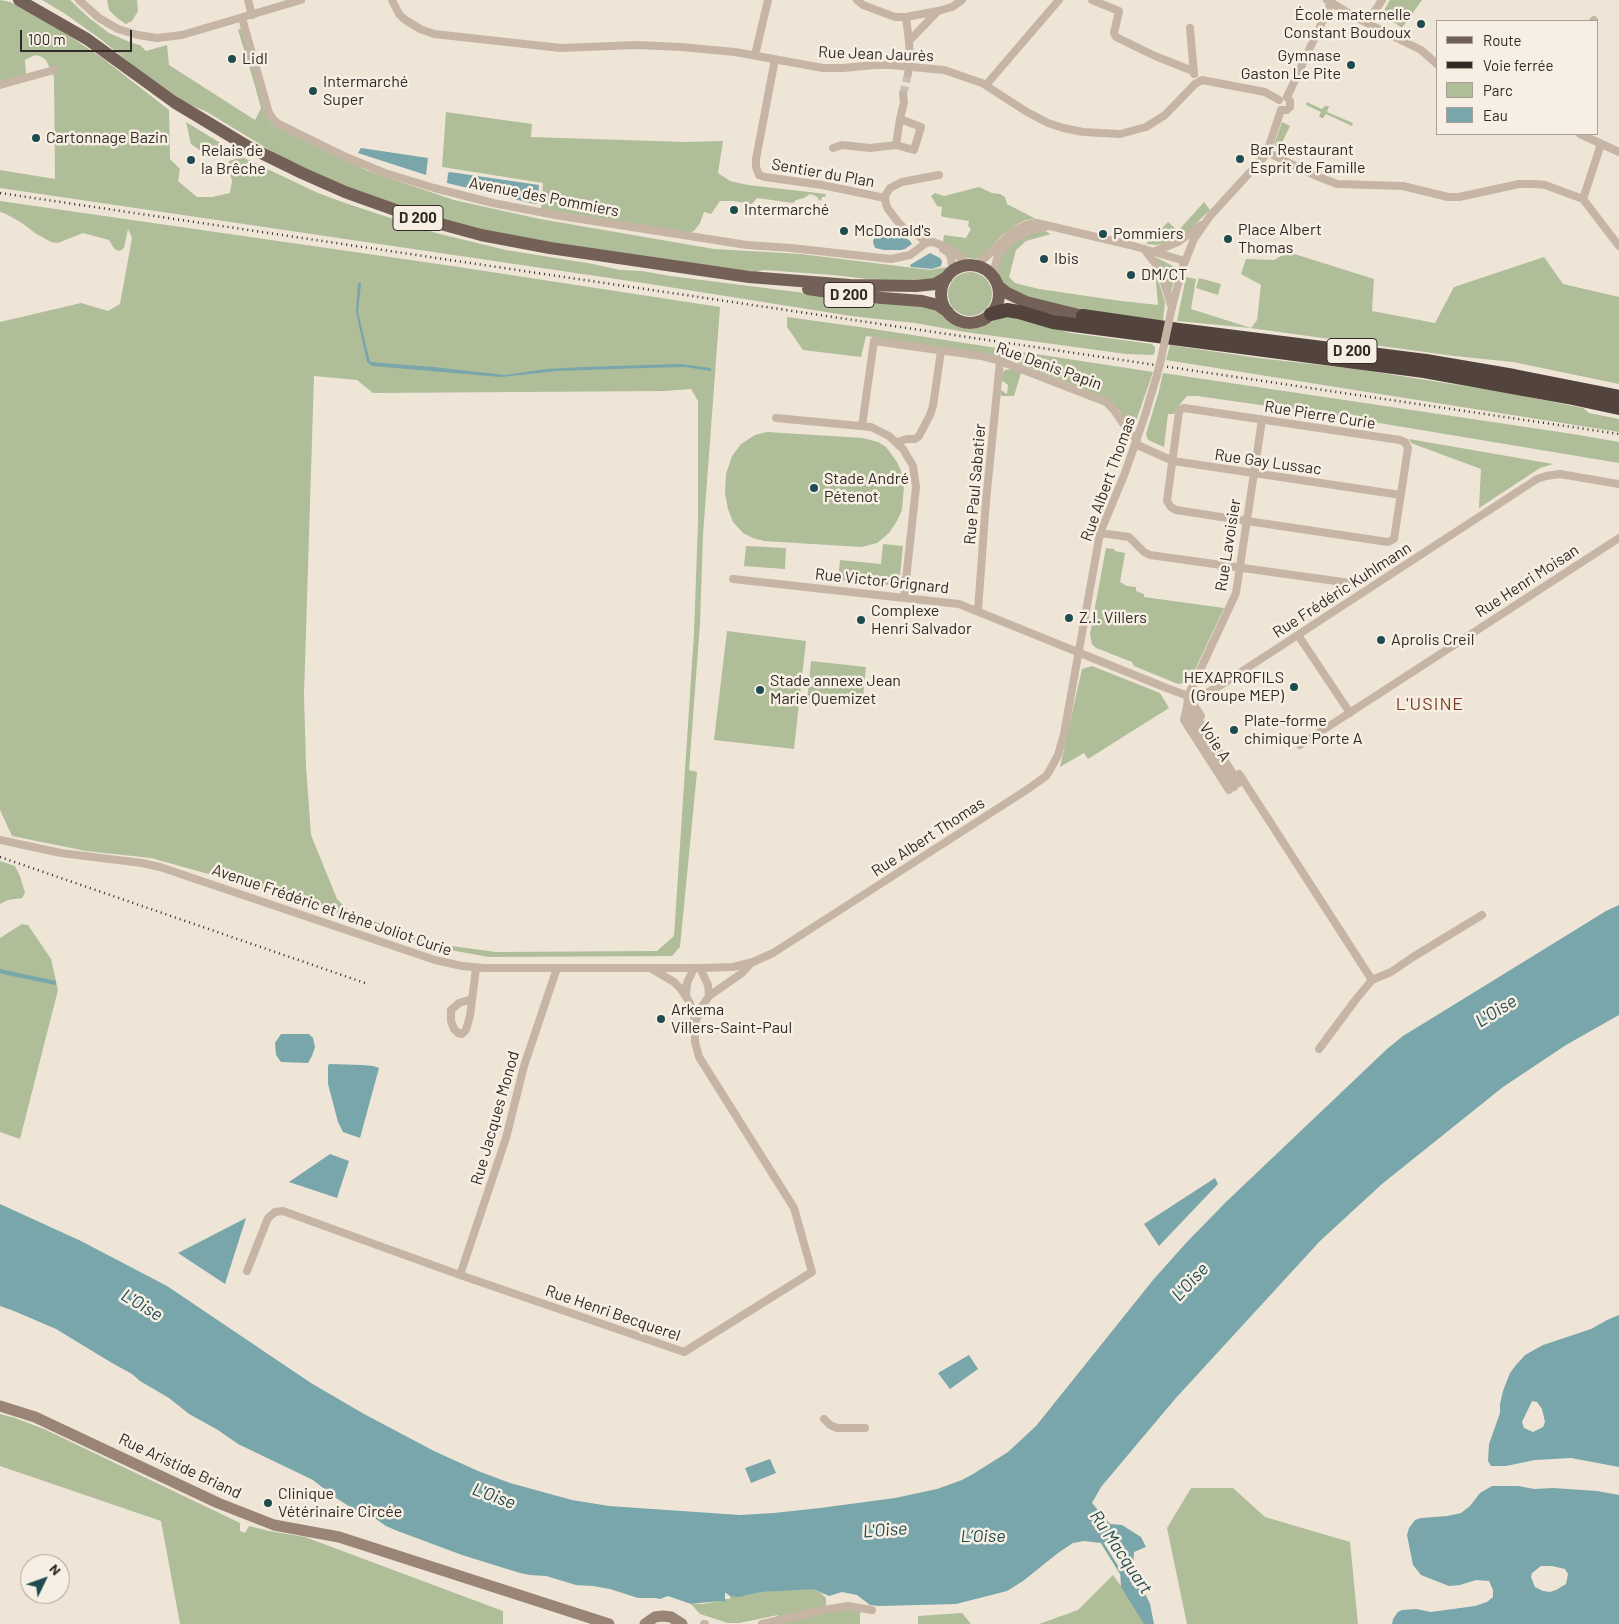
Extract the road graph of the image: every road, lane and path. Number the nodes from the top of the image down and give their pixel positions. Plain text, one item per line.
1 (19, 0) edge
2 (32, 0) edge
3 (79, 0) edge
4 (248, 0) edge
5 (301, 0) edge
6 (392, 0) edge
7 (768, 0) edge
8 (857, 0) edge
9 (962, 0) edge
10 (1059, 0) edge
11 (1092, 0) edge
12 (1382, 0) edge
13 (1329, 1) edge
14 (938, 11) junction
15 (252, 14) junction
16 (906, 17) junction
17 (242, 18) junction
18 (1367, 23) junction
19 (1190, 28) dead end
20 (909, 41) junction
21 (755, 56) junction
22 (775, 59) junction
23 (122, 63) junction
24 (1436, 63) edge
25 (909, 66) junction
26 (54, 70) dead end
27 (1193, 70) junction
28 (908, 74) tunnel mouth
29 (1195, 84) junction
30 (0, 85) edge
31 (986, 85) junction
32 (903, 94) tunnel mouth
33 (1283, 99) junction
34 (1282, 110) junction
35 (900, 120) junction
36 (1582, 135) edge
37 (1601, 144) junction
38 (896, 145) junction
39 (833, 148) dead end
40 (1616, 149) edge
41 (1267, 152) junction
42 (939, 175) dead end
43 (885, 198) junction
44 (1583, 199) junction
45 (1206, 221) junction
46 (1049, 226) junction
47 (926, 243) junction
48 (936, 243) junction
49 (1619, 246) edge
50 (1144, 249) junction
51 (1153, 252) junction
52 (1185, 261) junction
53 (972, 265) junction
54 (948, 275) junction
55 (749, 277) junction
56 (996, 282) junction
57 (1172, 307) junction
58 (948, 312) junction
59 (990, 314) junction
60 (1083, 316) joint
61 (941, 351) junction
62 (1000, 361) junction
63 (1619, 397) edge
64 (1619, 408) edge
65 (776, 418) dead end
66 (1262, 420) junction
67 (862, 426) junction
68 (897, 442) junction
69 (1136, 442) junction
70 (1173, 462) junction
71 (1253, 474) junction
72 (1619, 484) edge
73 (1401, 495) junction
74 (1247, 521) junction
75 (1100, 533) junction
76 (1619, 538) edge
77 (1240, 568) junction
78 (733, 579) dead end
79 (1350, 583) dead end
80 (904, 598) junction
81 (978, 610) junction
82 (1298, 634) junction
83 (1078, 652) junction
84 (1188, 696) junction
85 (1187, 707) junction
86 (1350, 713) junction
87 (1300, 745) dead end
88 (1236, 785) junction
89 (0, 840) edge
90 (1482, 915) dead end
91 (750, 964) junction
92 (476, 968) junction
93 (557, 968) junction
94 (650, 968) junction
95 (697, 968) junction
96 (1372, 980) junction
97 (709, 996) junction
98 (472, 999) dead end
99 (688, 1000) junction
100 (702, 1005) junction
101 (695, 1023) junction
102 (1319, 1050) dead end
103 (247, 1271) dead end
104 (460, 1276) junction
105 (0, 1406) edge
106 (824, 1419) dead end
107 (865, 1428) dead end
108 (872, 1610) dead end
109 (609, 1624) edge
110 (645, 1624) edge
111 (682, 1624) edge
112 (762, 1624) edge

1 - 23 main road, D 200
2 - 23 main road, D 200
3 - 17 street
4 - 15 street
5 - 15 street
6 - 21 street, Rue Jean Jaurès
7 - 21 street
8 - 16 street
9 - 14 street
10 - 31 street
11 - 27 street
12 - 18 street
13 - 18 street
13 - 33 street, Rue Albert Thomas
14 - 16 street
14 - 20 street
15 - 17 street
16 - 20 street
17 - 47 street, Avenue des Pommiers
18 - 24 street
19 - 27 street
20 - 25 street
21 - 22 street, Rue Jean Jaurès
22 - 25 street, Rue Jean Jaurès
22 - 43 street, Sentier du Plan
23 - 55 main road, D 200
25 - 28 street
25 - 31 street, Rue Jean Jaurès
26 - 30 street
27 - 29 street
29 - 31 street, Rue Jean Jaurès
29 - 33 street
32 - 35 street
33 - 34 street
33 - 34 street, Rue Albert Thomas
34 - 41 street, Rue Albert Thomas
35 - 38 street
35 - 38 street
36 - 37 street
37 - 40 street
37 - 44 street
38 - 39 street
41 - 44 street
41 - 45 street, Rue Albert Thomas
42 - 43 street
43 - 47 street
44 - 49 street
45 - 51 street
45 - 52 street, Rue Albert Thomas
46 - 50 street
46 - 53 street
46 - 56 street
47 - 48 street
48 - 53 street
48 - 54 street
50 - 51 street
50 - 57 street
51 - 52 street
52 - 57 street, Rue Albert Thomas
53 - 54 main road
53 - 56 main road
54 - 55 main road, D 200
54 - 58 main road
55 - 58 main road, D 200
56 - 59 main road
56 - 60 main road, D 200
57 - 69 street, Rue Albert Thomas, bridge
58 - 59 main road
59 - 64 highway, D 200
60 - 63 highway, D 200
61 - 62 street, Rue Denis Papin
61 - 67 street, Rue Denis Papin
61 - 68 street
62 - 69 street, Rue Denis Papin
62 - 81 street, Rue Paul Sabatier
65 - 67 street
66 - 70 street, Rue Pierre Curie
66 - 71 street, Rue Lavoisier
66 - 73 street, Rue Pierre Curie
67 - 68 street
68 - 80 street
69 - 70 street, Rue Gay Lussac
69 - 75 street, Rue Albert Thomas
70 - 71 street, Rue Gay Lussac
70 - 74 street, Rue Pierre Curie
71 - 73 street, Rue Gay Lussac
71 - 74 street, Rue Lavoisier
72 - 82 street, Rue Frédéric Kuhlmann
73 - 74 street, Rue Pierre Curie
74 - 77 street, Rue Lavoisier
75 - 77 street
75 - 83 street, Rue Albert Thomas
76 - 86 street, Rue Henri Moisan
77 - 79 street
77 - 84 street, Rue Lavoisier
78 - 80 street, Rue Victor Grignard
80 - 81 street, Rue Victor Grignard
81 - 83 street, Rue Victor Grignard
82 - 84 street, Rue Frédéric Kuhlmann
82 - 86 street
83 - 84 street
83 - 91 street, Rue Albert Thomas
84 - 85 street, Voie A
84 - 88 street
85 - 88 street
85 - 88 street, Voie A
86 - 87 street, Rue Henri Moisan
88 - 96 street
89 - 92 street, Avenue Frédéric et Irène Joliot Curie
90 - 96 street
91 - 95 street, Avenue Frédéric et Irène Joliot Curie
91 - 97 street
92 - 93 street, Avenue Frédéric et Irène Joliot Curie
92 - 98 street
93 - 94 street, Avenue Frédéric et Irène Joliot Curie
93 - 104 street, Rue Jacques Monod
94 - 95 street, Avenue Frédéric et Irène Joliot Curie
94 - 99 street
95 - 97 street
95 - 99 street
96 - 102 street
97 - 100 street
99 - 100 street
99 - 101 street
100 - 101 street
101 - 104 street, Rue Henri Becquerel
103 - 104 street, Rue Henri Becquerel
105 - 109 main road, Rue Aristide Briand
106 - 107 street
108 - 112 street
110 - 111 main road

